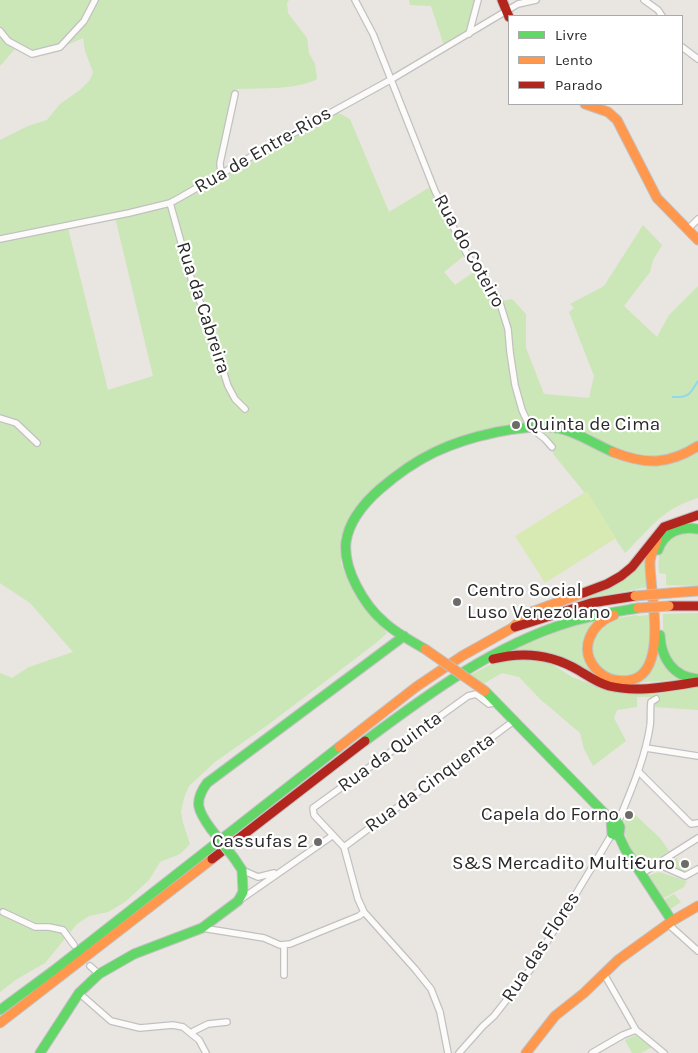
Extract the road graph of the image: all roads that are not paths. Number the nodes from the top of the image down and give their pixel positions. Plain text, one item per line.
1 (95, 0) edge
2 (354, 0) edge
3 (478, 0) edge
4 (502, 0) edge
5 (536, 0) edge
6 (644, 0) edge
7 (508, 14) edge
8 (660, 15) edge
9 (0, 31) edge
10 (469, 34) junction
11 (683, 48) edge
12 (698, 59) edge
13 (392, 79) junction
14 (235, 94) dead end
15 (589, 105) edge
16 (221, 175) junction
17 (170, 203) junction
18 (698, 219) edge
19 (688, 228) junction
20 (0, 239) edge
21 (698, 240) edge
22 (245, 409) dead end
23 (0, 418) edge
24 (530, 427) junction
25 (37, 443) dead end
26 (698, 446) edge
27 (552, 447) dead end
28 (698, 515) edge
29 (673, 524) junction
30 (698, 529) edge
31 (698, 592) edge
32 (698, 606) edge
33 (624, 610) junction
34 (512, 628) junction
35 (404, 636) junction
36 (477, 663) junction
37 (698, 678) edge
38 (698, 682) edge
39 (656, 699) dead end
40 (498, 702) junction
41 (515, 720) junction
42 (646, 748) junction
43 (698, 756) edge
44 (638, 771) junction
45 (615, 820) junction
46 (698, 823) edge
47 (615, 835) junction
48 (332, 836) junction
49 (698, 838) edge
50 (344, 846) junction
51 (658, 864) junction
52 (698, 869) edge
53 (242, 870) junction
54 (278, 872) junction
55 (641, 874) junction
56 (258, 877) junction
57 (243, 883) junction
58 (260, 886) junction
59 (238, 901) junction
60 (698, 906) edge
61 (3, 912) dead end
62 (364, 912) junction
63 (670, 923) junction
64 (202, 928) junction
65 (74, 945) dead end
66 (284, 945) junction
67 (698, 951) edge
68 (90, 966) dead end
69 (99, 974) junction
70 (604, 974) junction
71 (284, 975) dead end
72 (79, 993) junction
73 (0, 1010) edge
74 (228, 1022) dead end
75 (0, 1023) edge
76 (636, 1030) junction
77 (192, 1032) junction
78 (40, 1053) edge
79 (206, 1053) edge
80 (448, 1053) edge
81 (459, 1053) edge
82 (526, 1053) edge
83 (592, 1053) edge
84 (664, 1053) edge

1 - 9 street
2 - 13 street, Rua do Coteiro
3 - 10 street
4 - 7 main road
5 - 7 street, Rua de Entre-Rios
6 - 8 street
7 - 10 street, Rua de Entre-Rios
10 - 13 street, Rua de Entre-Rios
11 - 12 street
13 - 16 street, Rua de Entre-Rios
13 - 24 street, Rua do Coteiro
14 - 16 street
15 - 19 main road
16 - 17 street, Rua de Entre-Rios
17 - 20 street, Rua de Entre-Rios
17 - 22 street, Rua da Cabreira
18 - 19 street
19 - 21 main road
23 - 25 street
24 - 26 main road
24 - 27 street, Rua do Coteiro
24 - 35 main road
28 - 29 main road
29 - 33 main road
29 - 34 main road
30 - 37 main road
31 - 34 main road, bridge
32 - 33 main road, bridge
33 - 36 main road
34 - 73 main road
35 - 40 main road, bridge
35 - 53 main road, bridge
36 - 38 main road
36 - 75 main road
39 - 42 street
40 - 41 main road
40 - 48 street, Rua da Quinta
41 - 45 main road
41 - 50 street, Rua da Cinquenta
42 - 43 street
42 - 44 street
44 - 45 street
44 - 46 street
45 - 47 main road
47 - 55 main road
47 - 81 street, Rua das Flores
48 - 50 street
48 - 54 street
49 - 51 street
50 - 62 street
51 - 52 street
51 - 55 street
53 - 56 street
53 - 57 main road
54 - 56 street
54 - 58 street
55 - 63 main road
56 - 57 street
57 - 58 street
57 - 59 main road
58 - 59 street
59 - 64 main road
60 - 63 main road
61 - 65 street
62 - 66 street
62 - 80 street
63 - 67 street
63 - 70 main road
64 - 66 street
64 - 69 main road
66 - 71 street
68 - 69 street
69 - 72 main road
70 - 76 street
70 - 82 main road
72 - 77 street
72 - 78 main road
74 - 77 street
76 - 83 street
76 - 84 street
77 - 79 street

